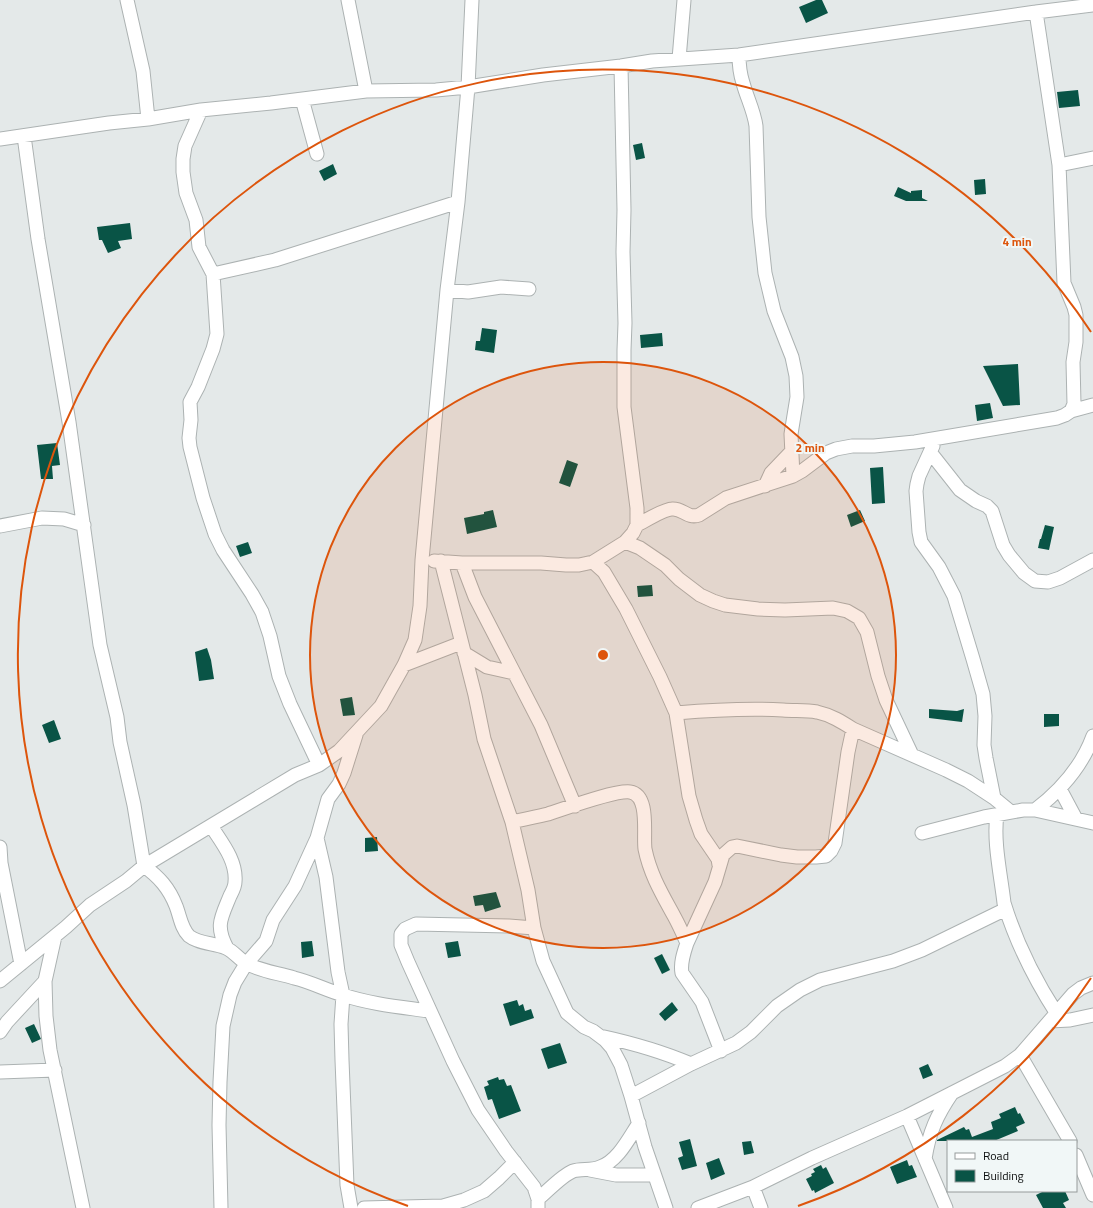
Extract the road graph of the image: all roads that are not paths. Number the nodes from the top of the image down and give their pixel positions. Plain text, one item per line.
1 (127, 0) edge
2 (348, 0) edge
3 (472, 0) edge
4 (684, 0) edge
5 (1093, 5) edge
6 (1036, 12) junction
7 (739, 55) junction
8 (679, 59) junction
9 (621, 66) junction
10 (468, 87) junction
11 (366, 91) junction
12 (302, 99) junction
13 (201, 110) junction
14 (148, 119) junction
15 (24, 136) junction
16 (0, 139) edge
17 (317, 154) dead end
18 (1093, 158) edge
19 (1059, 165) junction
20 (458, 202) junction
21 (213, 274) junction
22 (529, 289) dead end
23 (448, 290) junction
24 (1093, 405) edge
25 (1071, 411) junction
26 (937, 438) junction
27 (792, 451) junction
28 (930, 452) junction
29 (793, 476) junction
30 (765, 486) junction
31 (84, 525) junction
32 (636, 525) junction
33 (0, 526) edge
34 (625, 542) junction
35 (422, 560) junction
36 (1093, 560) edge
37 (441, 561) junction
38 (593, 562) junction
39 (462, 563) junction
40 (463, 648) junction
41 (404, 665) junction
42 (514, 673) junction
43 (676, 713) junction
44 (853, 729) junction
45 (356, 733) junction
46 (1093, 736) edge
47 (912, 755) junction
48 (319, 765) junction
49 (1060, 789) junction
50 (994, 798) junction
51 (575, 806) junction
52 (1035, 810) junction
53 (1011, 812) junction
54 (997, 815) junction
55 (1088, 821) edge
56 (512, 822) junction
57 (211, 826) junction
58 (922, 833) dead end
59 (317, 838) junction
60 (0, 848) edge
61 (719, 865) junction
62 (144, 866) junction
63 (1006, 909) junction
64 (534, 928) junction
65 (55, 936) junction
66 (687, 943) junction
67 (227, 948) junction
68 (21, 964) junction
69 (246, 964) junction
70 (0, 981) edge
71 (45, 981) junction
72 (1093, 983) edge
73 (343, 995) junction
74 (429, 1011) junction
75 (1093, 1015) edge
76 (1054, 1017) junction
77 (0, 1032) edge
78 (600, 1036) junction
79 (720, 1051) junction
80 (1020, 1055) junction
81 (691, 1064) junction
82 (54, 1070) junction
83 (0, 1072) edge
84 (953, 1092) junction
85 (631, 1096) junction
86 (907, 1116) junction
87 (638, 1123) junction
88 (1069, 1140) edge
89 (1077, 1157) edge
90 (925, 1159) junction
91 (515, 1162) junction
92 (587, 1170) junction
93 (654, 1175) junction
94 (753, 1187) junction
95 (1093, 1194) edge
96 (538, 1203) edge
97 (83, 1208) edge
98 (221, 1208) edge
99 (351, 1208) edge
100 (364, 1208) edge
101 (666, 1208) edge
102 (698, 1208) edge
103 (761, 1208) edge
104 (946, 1208) edge

1 - 14 street
2 - 11 street
3 - 10 street
4 - 8 street
5 - 6 street
6 - 7 street
6 - 19 street
7 - 8 street
7 - 27 street
8 - 9 street
9 - 10 street
9 - 32 street
10 - 11 street
10 - 20 street
11 - 12 street
12 - 13 street
12 - 17 street
13 - 14 street
13 - 21 street
14 - 15 street
15 - 16 street
15 - 31 street
18 - 19 street
19 - 25 street
20 - 21 street
20 - 23 street
21 - 48 street
22 - 23 street
23 - 35 street
24 - 25 street
25 - 26 street
26 - 28 street
26 - 29 street
27 - 29 street
27 - 30 street
28 - 36 street
28 - 50 street
29 - 30 street
30 - 32 street
31 - 33 street
31 - 62 street
32 - 34 street
34 - 38 street
34 - 47 street
35 - 37 street
35 - 41 street
37 - 39 street
37 - 40 street
38 - 39 street
38 - 43 street
39 - 42 street
40 - 41 street
40 - 42 street
40 - 56 street
41 - 45 street
42 - 51 street
43 - 44 street
43 - 61 street
44 - 47 street
44 - 61 street
45 - 48 street
45 - 59 street
46 - 49 street
47 - 50 street
48 - 57 street
49 - 52 street
49 - 55 street
50 - 53 street
51 - 56 street
51 - 66 street
52 - 53 street
52 - 55 street
53 - 54 street
54 - 58 street
54 - 63 street
56 - 64 street
57 - 62 street
57 - 67 street
59 - 69 street
59 - 73 street
60 - 68 street
61 - 66 street
62 - 65 street
62 - 67 street
63 - 76 street
63 - 79 street
64 - 74 street
64 - 78 street
65 - 68 street
65 - 71 street
66 - 79 street
67 - 69 street
68 - 70 street
69 - 73 street
69 - 98 street
71 - 77 street
71 - 82 street
72 - 76 street
73 - 74 street
73 - 99 street
74 - 91 street
75 - 76 street
76 - 80 street
78 - 81 street
78 - 85 street
79 - 81 street
80 - 84 street
80 - 88 street
81 - 85 street
82 - 83 street
82 - 97 street
84 - 86 street
84 - 90 street
85 - 87 street
86 - 90 street
86 - 94 street
87 - 92 street
87 - 93 street
89 - 95 street
90 - 104 street
91 - 96 street
91 - 100 street
92 - 93 street
92 - 96 street
93 - 101 street
94 - 102 street
94 - 103 street

